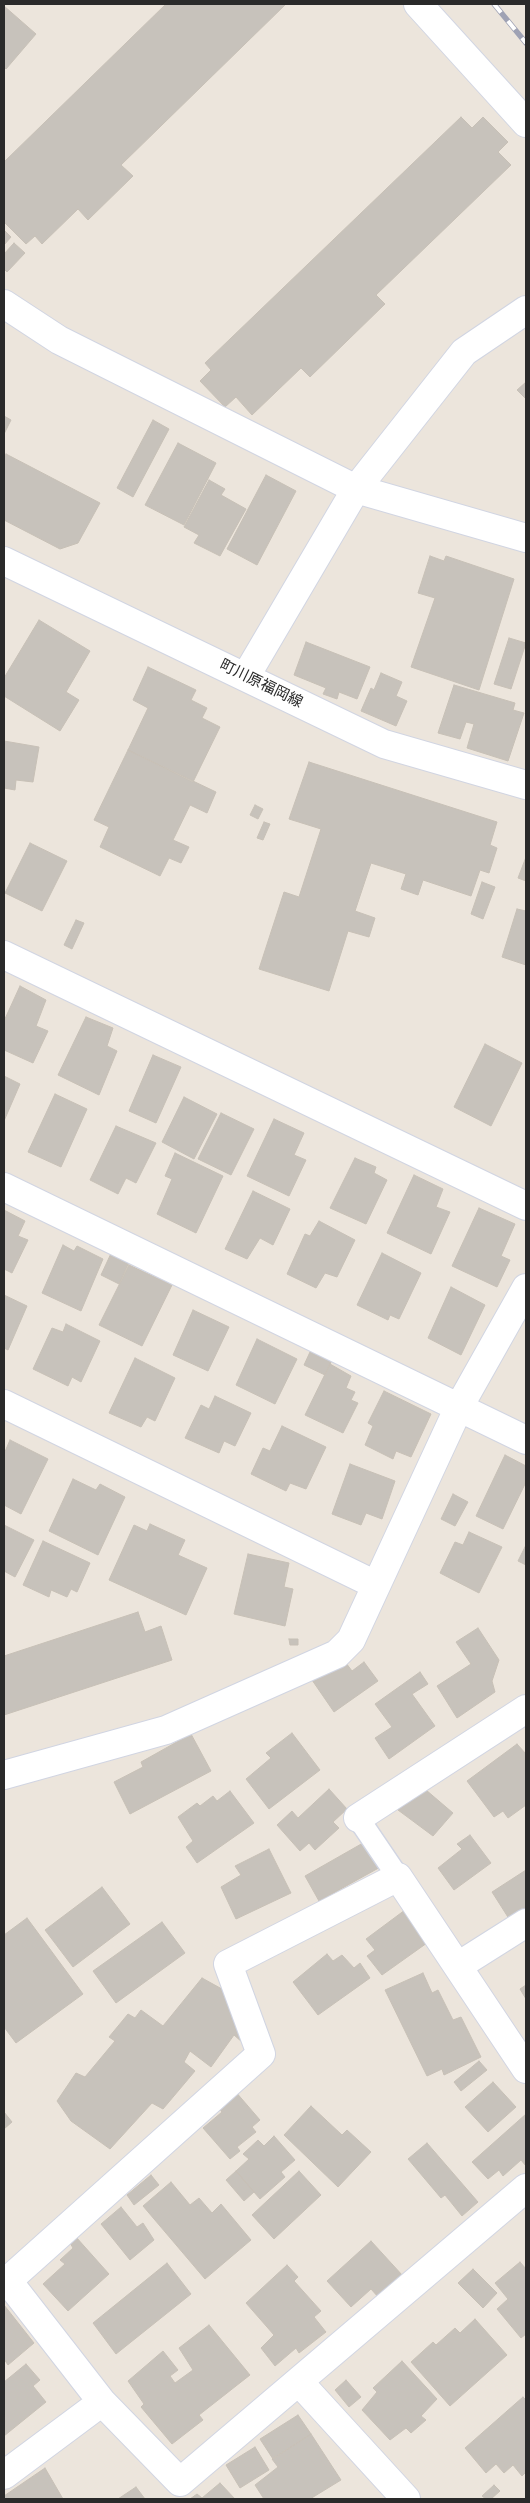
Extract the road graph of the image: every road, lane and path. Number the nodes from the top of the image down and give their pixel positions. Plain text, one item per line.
1 (418, 4) edge
2 (526, 123) edge
3 (4, 304) edge
4 (526, 310) edge
5 (356, 489) junction
6 (526, 538) edge
7 (4, 561) edge
8 (246, 676) junction
9 (526, 785) edge
10 (4, 955) edge
11 (4, 1187) edge
12 (526, 1206) edge
13 (526, 1288) edge
14 (4, 1404) edge
15 (459, 1407) junction
16 (526, 1440) edge
17 (376, 1585) junction
18 (526, 1708) edge
19 (4, 1775) edge
20 (358, 1818) joint
21 (398, 1877) junction
22 (526, 1922) edge
23 (458, 1966) junction
24 (526, 2069) edge
25 (526, 2188) edge
26 (6, 2283) edge
27 (299, 2382) junction
28 (102, 2402) junction
29 (4, 2475) edge
30 (406, 2499) edge

1 - 2 street
3 - 5 street
4 - 5 street
5 - 6 street
5 - 8 street
7 - 8 street, 町川原福岡線
8 - 9 street, 町川原福岡線
10 - 12 street
11 - 15 street
13 - 15 street
14 - 17 street
15 - 16 street
15 - 17 street
17 - 19 street
18 - 20 street
20 - 21 lane
21 - 23 street
21 - 26 street
22 - 23 street
23 - 24 street
25 - 27 street
26 - 28 street
27 - 28 street
27 - 30 street
28 - 29 street

